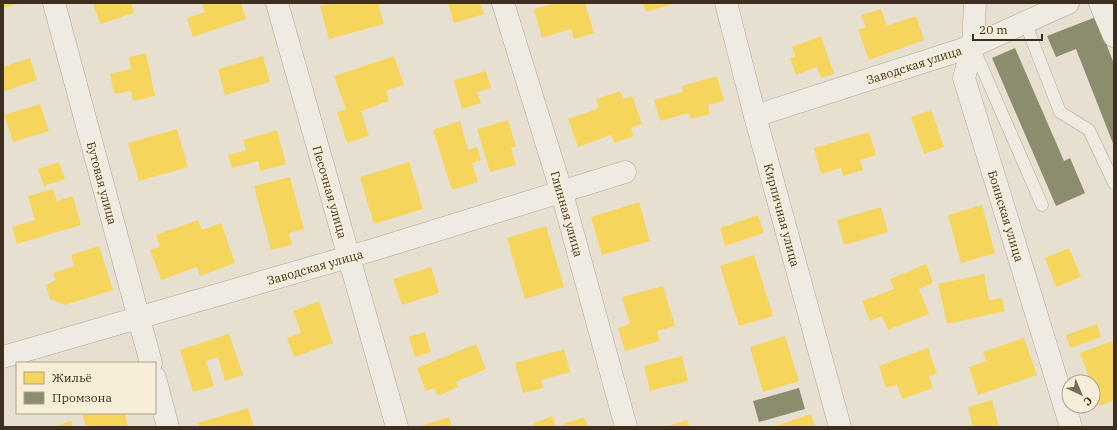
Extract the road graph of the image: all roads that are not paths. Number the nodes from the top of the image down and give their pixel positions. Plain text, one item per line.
1 (54, 3) edge
2 (277, 3) edge
3 (503, 3) edge
4 (726, 3) edge
5 (975, 3) edge
6 (1068, 3) edge
7 (1100, 3) edge
8 (1025, 22) junction
9 (1114, 36) edge
10 (973, 46) junction
11 (755, 116) junction
12 (625, 172) dead end
13 (1114, 183) edge
14 (561, 190) junction
15 (1042, 205) dead end
16 (349, 257) junction
17 (139, 317) junction
18 (3, 356) edge
19 (151, 362) edge
20 (156, 382) edge
21 (168, 427) edge
22 (398, 427) edge
23 (626, 427) edge
24 (840, 427) edge
25 (1071, 427) edge

1 - 17 street, Бутовая улица
2 - 16 street, Песочная улица
3 - 14 street, Глинная улица
4 - 11 street, Кирпичная улица
5 - 10 street, Боинская улица
6 - 8 street, Заводская улица
7 - 9 street
8 - 10 street, Заводская улица
8 - 13 lane
10 - 11 street, Заводская улица
10 - 15 lane
10 - 25 street, Боинская улица
11 - 24 street, Кирпичная улица
12 - 14 street, Заводская улица
14 - 16 street, Заводская улица
14 - 23 street, Глинная улица
16 - 17 street, Заводская улица
16 - 22 street, Песочная улица
17 - 18 street, Заводская улица
17 - 19 street, Бутовая улица
20 - 21 street

